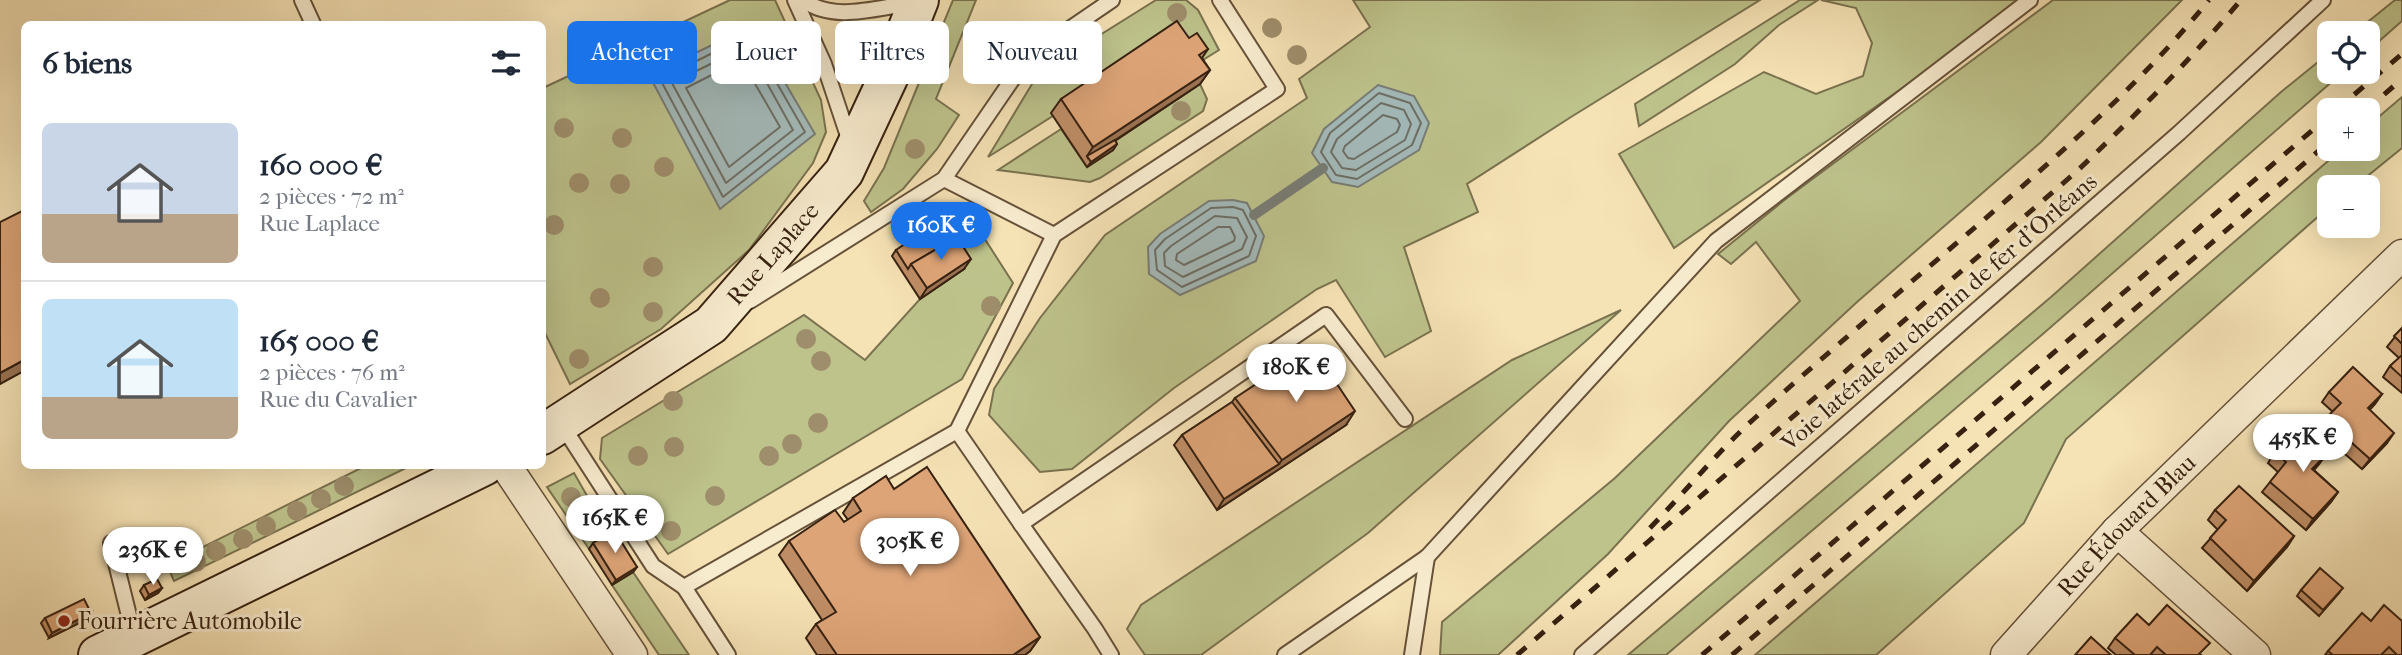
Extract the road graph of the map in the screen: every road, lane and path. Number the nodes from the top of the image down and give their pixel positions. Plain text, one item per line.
1 (302, 0) edge
2 (795, 0) edge
3 (803, 0) edge
4 (1112, 0) edge
5 (1220, 0) edge
6 (2030, 0) edge
7 (2323, 0) edge
8 (918, 1) edge
9 (312, 21) edge
10 (852, 151) junction
11 (944, 179) junction
12 (1054, 235) junction
13 (2402, 255) edge
14 (710, 326) junction
15 (1405, 419) dead end
16 (549, 427) edge
17 (957, 431) junction
18 (478, 469) edge
19 (508, 469) edge
20 (1021, 524) junction
21 (2117, 531) junction
22 (111, 543) dead end
23 (1427, 557) junction
24 (684, 587) junction
25 (134, 637) junction
26 (98, 655) edge
27 (632, 655) edge
28 (727, 655) edge
29 (1111, 655) edge
30 (1285, 655) edge
31 (1412, 655) edge
32 (1582, 655) edge
33 (2006, 655) edge
34 (2255, 655) edge

1 - 9 lane
2 - 10 lane
3 - 8 lane
4 - 11 lane
5 - 12 lane
6 - 23 lane
7 - 32 lane, Voie latérale au chemin de fer d'Orléans
8 - 10 street, Rue Laplace
10 - 14 street, Rue Laplace
11 - 12 lane
11 - 14 lane
12 - 17 lane
13 - 21 street, Rue Édouard Blau
14 - 16 street, Rue Laplace
15 - 20 lane
16 - 24 lane
17 - 20 lane
17 - 24 lane
18 - 25 street
19 - 27 street
20 - 29 lane
21 - 33 street, Rue Édouard Blau
21 - 34 street
22 - 25 lane
23 - 30 lane
23 - 31 lane
24 - 28 lane
25 - 26 street

